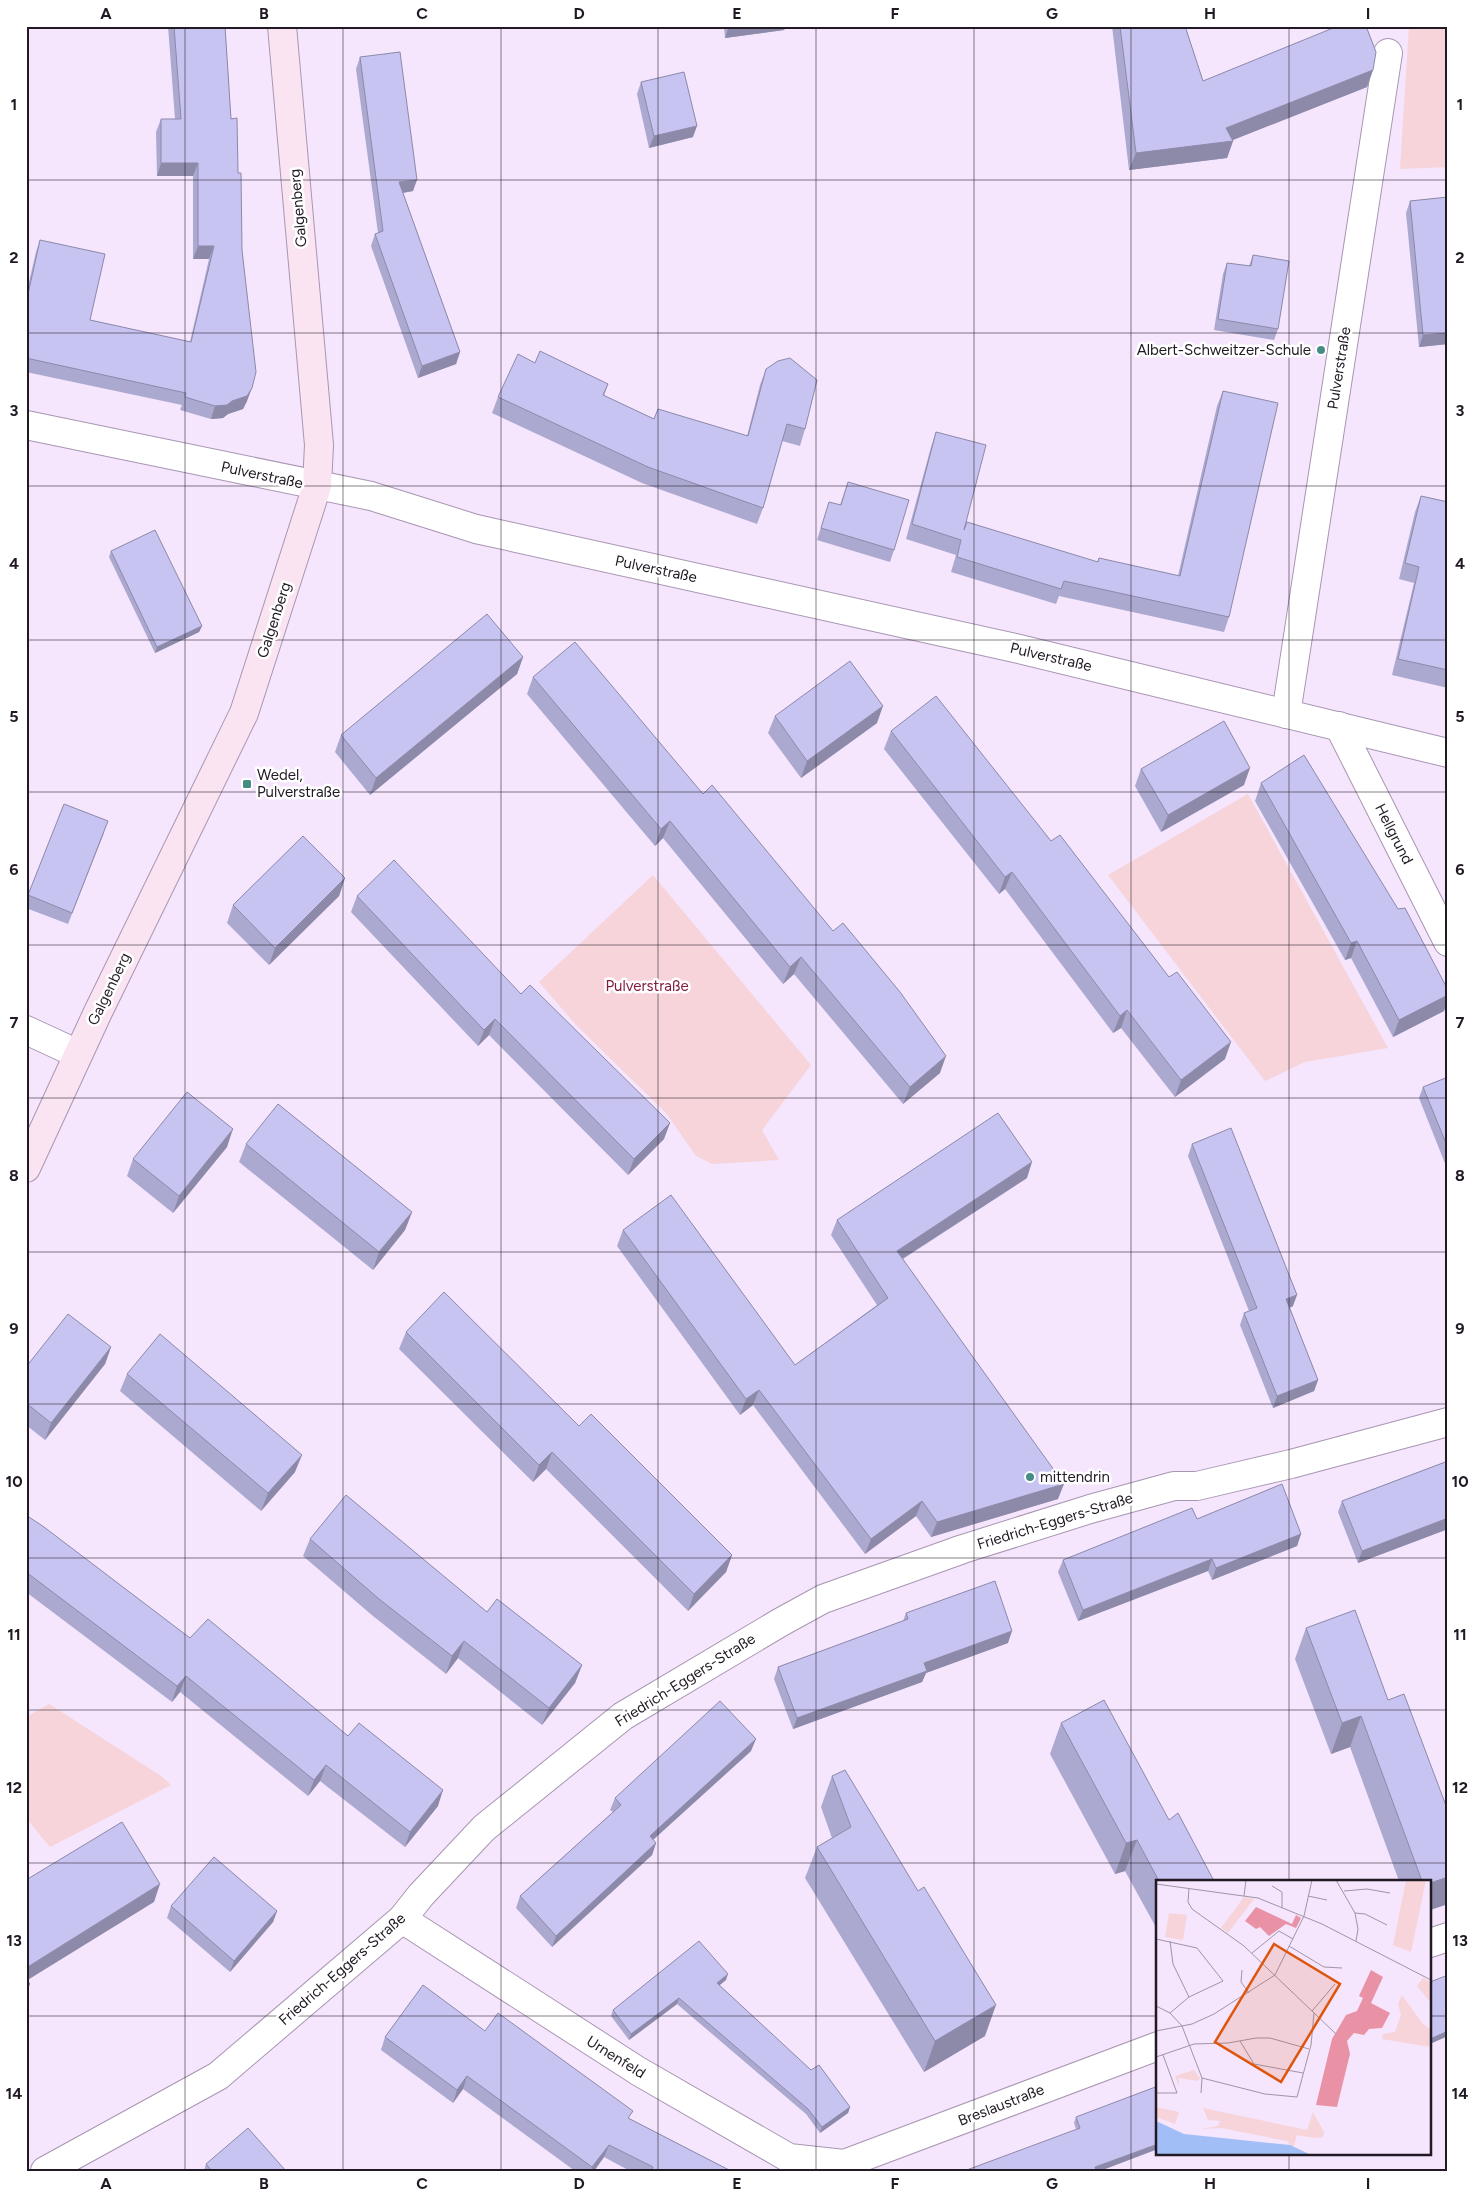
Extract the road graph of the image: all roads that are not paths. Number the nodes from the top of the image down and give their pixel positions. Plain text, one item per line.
1 (282, 26) edge
2 (1388, 53) dead end
3 (26, 425) edge
4 (317, 486) junction
5 (1286, 714) junction
6 (1339, 726) junction
7 (1448, 753) edge
8 (1448, 942) edge
9 (26, 1030) edge
10 (78, 1054) junction
11 (26, 1168) edge
12 (1448, 1422) edge
13 (402, 1919) junction
14 (1448, 1937) edge
15 (1432, 1943) edge
16 (1156, 2047) edge
17 (844, 2164) joint
18 (45, 2171) edge

1 - 4 street, Galgenberg
2 - 5 street, Pulverstraße
3 - 4 street, Pulverstraße
4 - 5 street, Pulverstraße
4 - 10 street, Galgenberg
5 - 6 street, Pulverstraße
6 - 7 street, Pulverstraße
6 - 8 street, Hellgrund
9 - 10 street
10 - 11 street, Galgenberg
12 - 13 street, Friedrich-Eggers-Straße
13 - 17 street, Urnenfeld
13 - 18 street, Friedrich-Eggers-Straße
14 - 15 street
16 - 17 street, Breslaustraße

